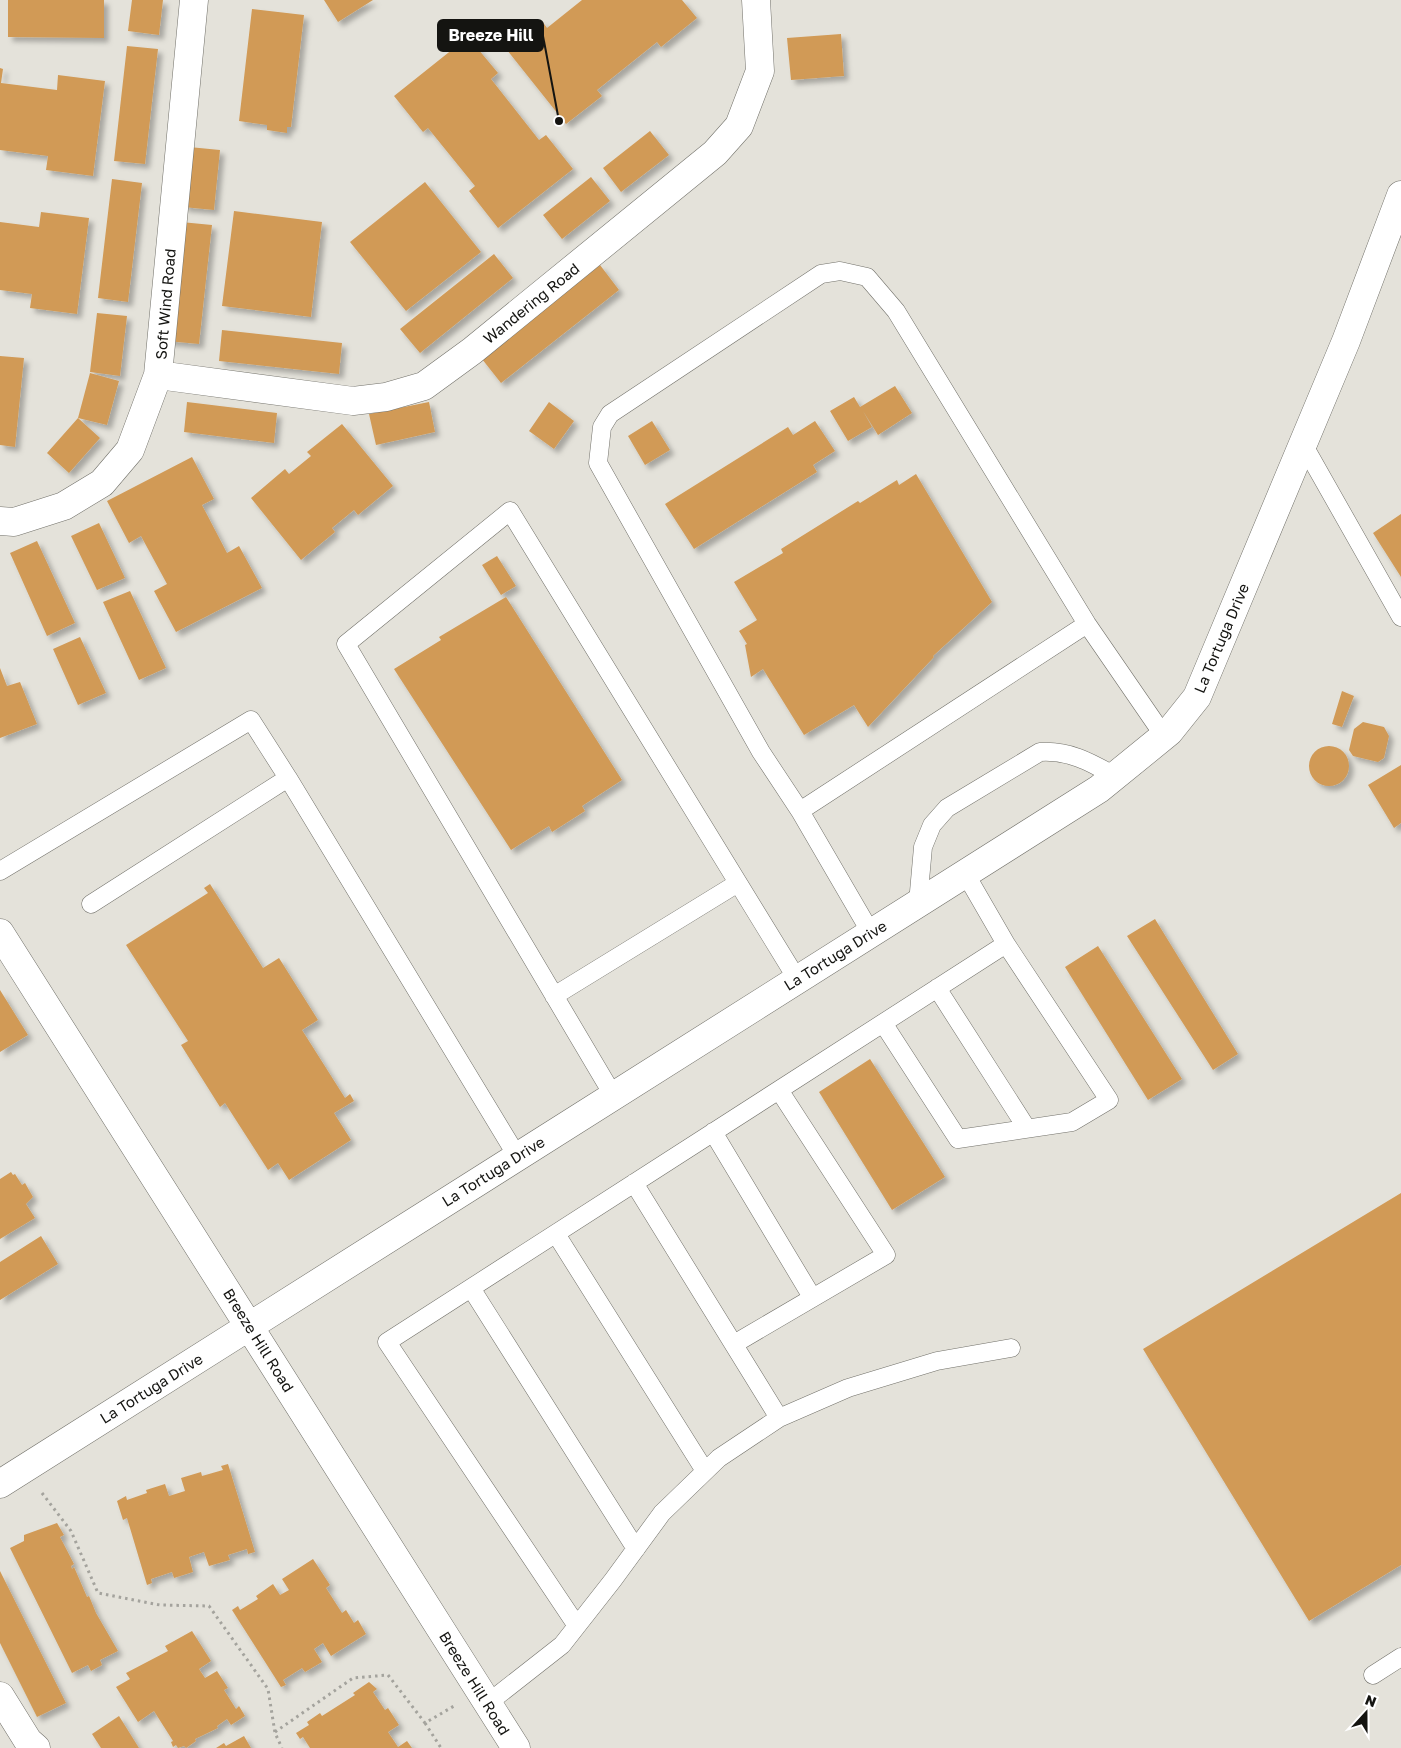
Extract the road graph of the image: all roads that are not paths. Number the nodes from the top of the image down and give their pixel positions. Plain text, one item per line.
1 (194, 0) edge
2 (756, 0) edge
3 (1401, 195) edge
4 (158, 375) junction
5 (1303, 444) junction
6 (0, 521) edge
7 (1401, 617) edge
8 (1087, 624) junction
9 (1164, 736) junction
10 (1115, 776) junction
11 (288, 778) junction
12 (800, 811) junction
13 (0, 871) edge
14 (965, 873) junction
15 (738, 883) junction
16 (918, 903) junction
17 (90, 904) dead end
18 (871, 932) junction
19 (0, 933) edge
20 (1006, 944) junction
21 (797, 979) junction
22 (937, 988) junction
23 (554, 996) junction
24 (883, 1023) junction
25 (779, 1090) junction
26 (613, 1095) junction
27 (1026, 1127) junction
28 (713, 1132) junction
29 (517, 1156) junction
30 (634, 1183) junction
31 (556, 1234) junction
32 (471, 1288) junction
33 (812, 1297) junction
34 (249, 1325) junction
35 (734, 1344) junction
36 (1011, 1348) dead end
37 (779, 1418) junction
38 (705, 1471) junction
39 (0, 1484) edge
40 (636, 1549) junction
41 (577, 1626) junction
42 (1401, 1657) edge
43 (1373, 1675) dead end
44 (0, 1696) edge
45 (484, 1697) junction
46 (29, 1746) edge
47 (516, 1748) edge

1 - 4 street, Soft Wind Road
2 - 4 street, Wandering Road
3 - 5 street, La Tortuga Drive
4 - 6 street, Soft Wind Road
5 - 7 lane
5 - 9 street, La Tortuga Drive
8 - 9 lane
8 - 12 lane
8 - 12 lane
9 - 10 street, La Tortuga Drive
10 - 14 street, La Tortuga Drive
10 - 16 lane
11 - 13 lane
11 - 17 lane
11 - 29 lane
12 - 18 lane
14 - 16 street, La Tortuga Drive
14 - 20 lane
15 - 21 lane
15 - 23 lane
15 - 23 lane
16 - 18 street, La Tortuga Drive
18 - 21 street, La Tortuga Drive
19 - 34 street, Breeze Hill Road
20 - 22 lane
20 - 27 lane
21 - 26 street, La Tortuga Drive
22 - 24 lane
22 - 27 lane
23 - 26 lane
24 - 25 lane
24 - 27 lane
25 - 28 lane
25 - 33 lane
26 - 29 street, La Tortuga Drive
28 - 30 lane
28 - 33 lane
29 - 34 street, La Tortuga Drive
30 - 31 lane
30 - 35 lane
31 - 32 lane
31 - 38 lane
32 - 40 lane
32 - 41 lane
33 - 35 lane
34 - 39 street, La Tortuga Drive
34 - 45 street, Breeze Hill Road
35 - 37 lane
36 - 37 lane
37 - 38 lane
38 - 40 lane
40 - 41 lane
41 - 45 lane
42 - 43 lane
44 - 46 street
45 - 47 street, Breeze Hill Road

